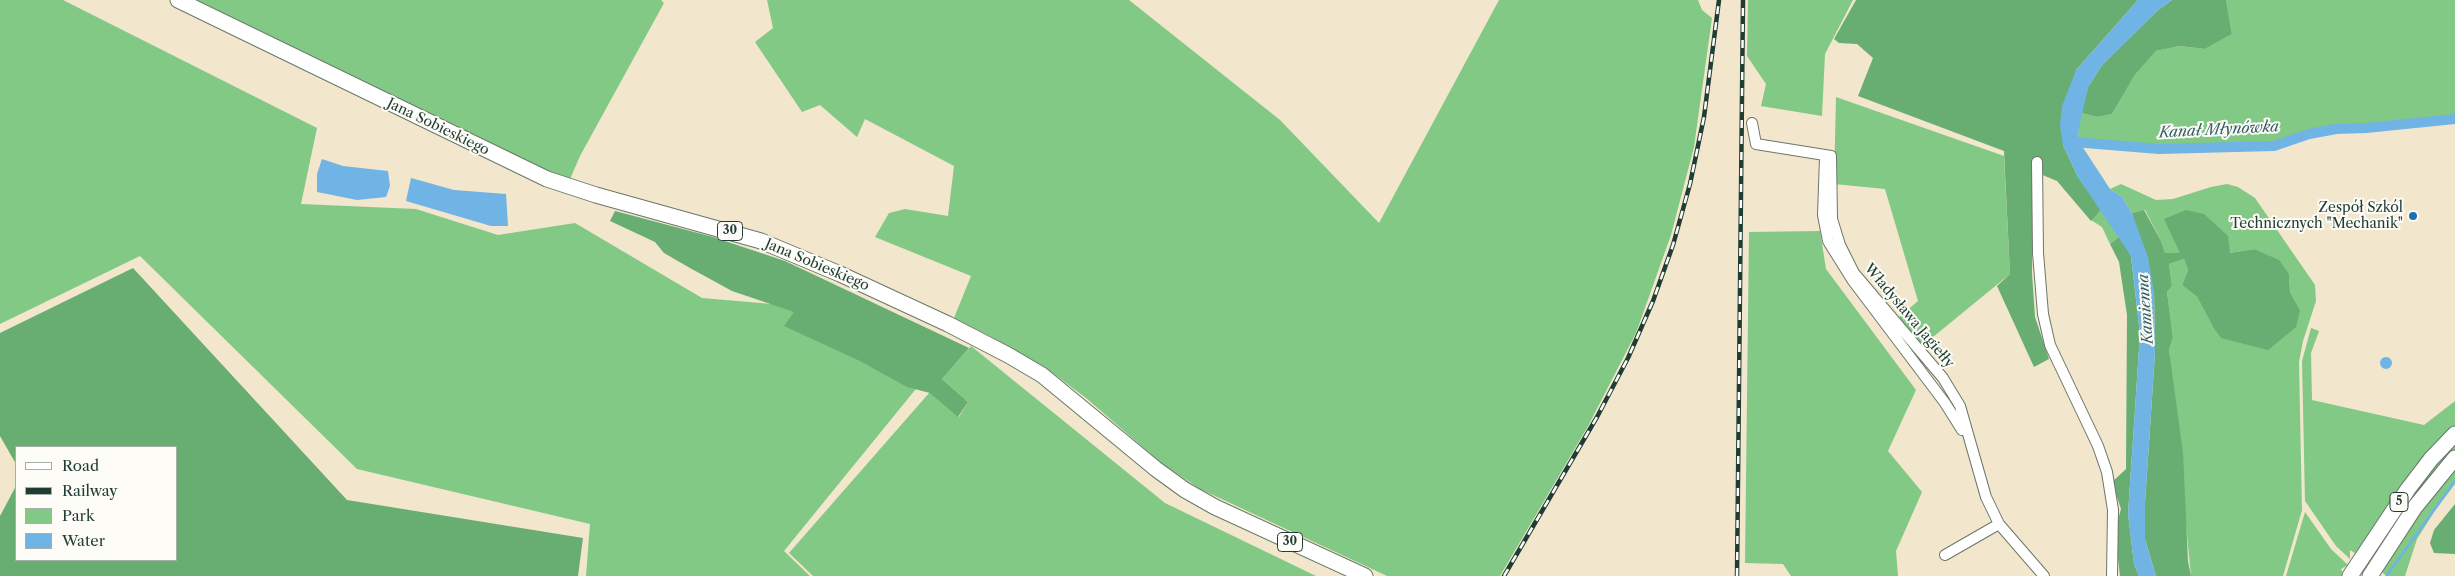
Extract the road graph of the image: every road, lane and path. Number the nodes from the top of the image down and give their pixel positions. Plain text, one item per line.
1 (178, 0) edge
2 (1752, 123) dead end
3 (2037, 162) dead end
4 (2455, 434) edge
5 (2455, 458) edge
6 (1999, 524) junction
7 (1945, 554) dead end
8 (1365, 576) edge
9 (2044, 576) edge
10 (2112, 576) edge
11 (2350, 576) edge
12 (2370, 576) edge

1 - 8 main road, Jana Sobieskiego / 30
2 - 6 street
3 - 10 street
4 - 11 main road, 5
5 - 12 main road, 5
6 - 7 street
6 - 9 street

